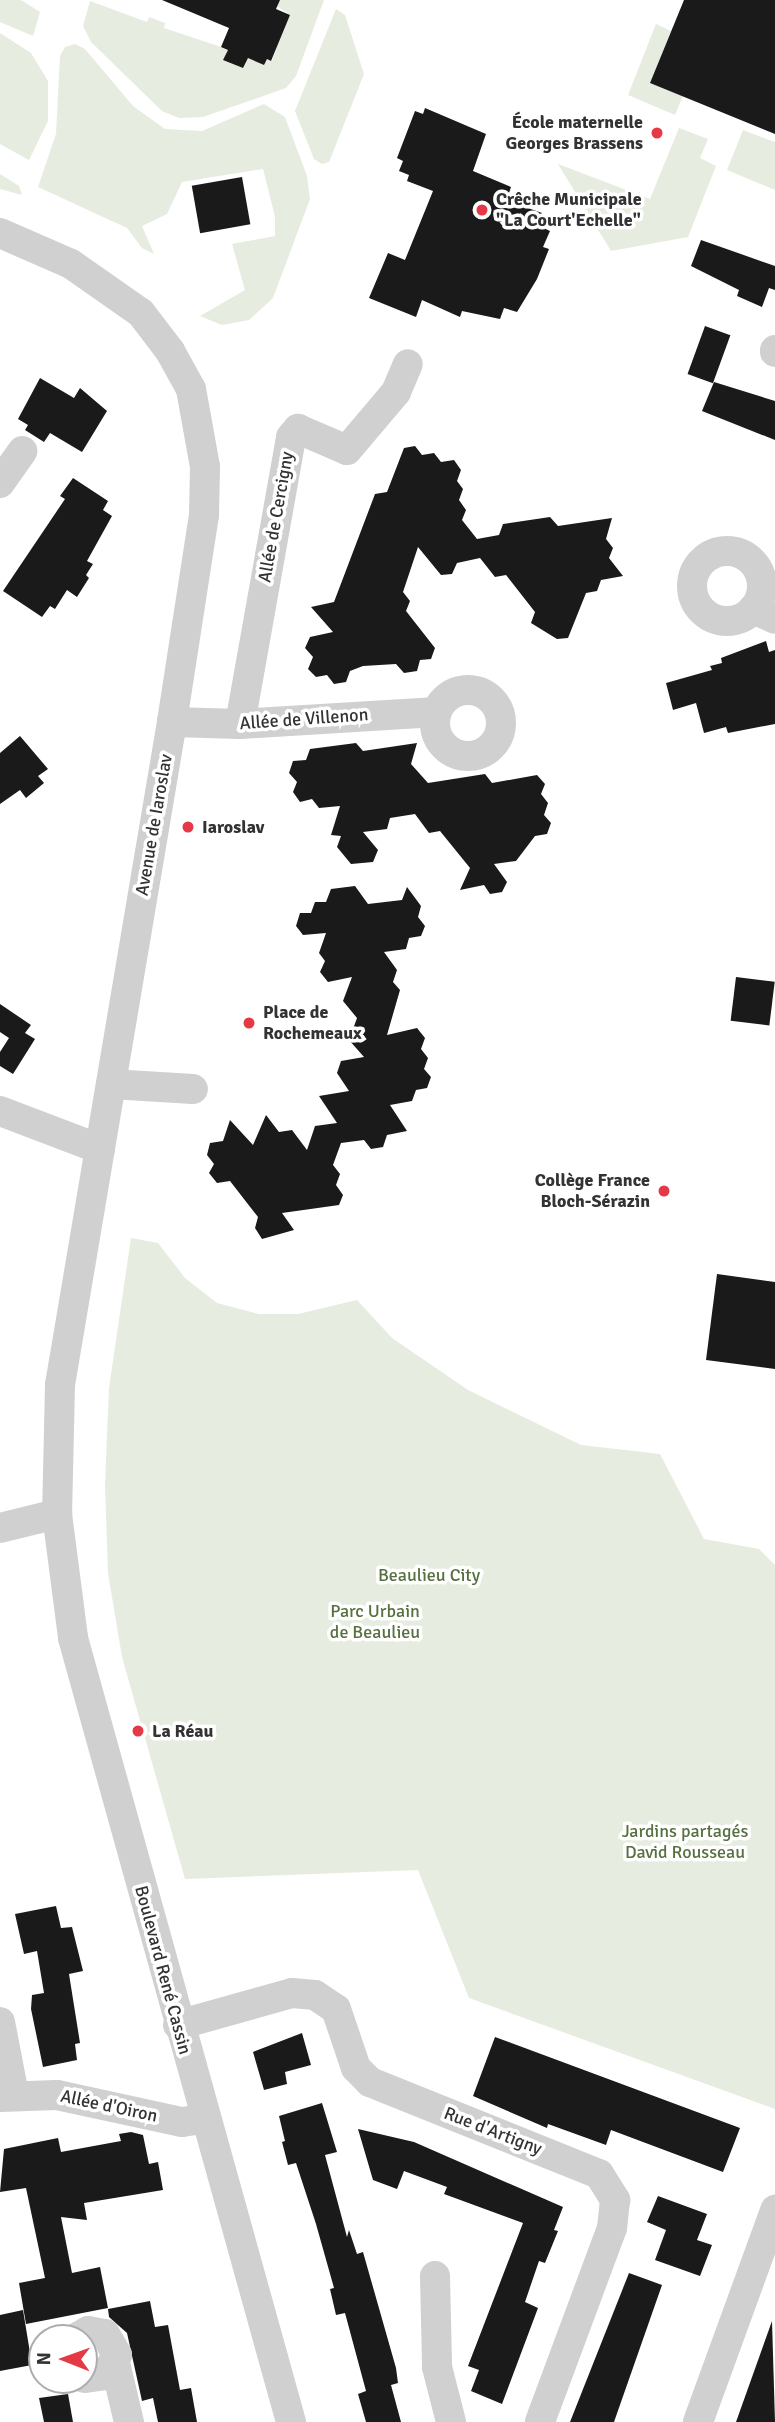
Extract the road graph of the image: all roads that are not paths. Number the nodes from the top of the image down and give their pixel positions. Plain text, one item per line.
1 (0, 233) edge
2 (408, 364) dead end
3 (22, 450) dead end
4 (0, 483) edge
5 (437, 712) dead end
6 (172, 722) junction
7 (240, 724) junction
8 (111, 1084) junction
9 (193, 1089) dead end
10 (0, 1111) edge
11 (100, 1149) junction
12 (57, 1514) junction
13 (0, 1528) edge
14 (0, 2022) edge
15 (178, 2025) junction
16 (7, 2096) edge
17 (204, 2119) junction
18 (775, 2210) edge
19 (435, 2276) dead end
20 (98, 2333) edge
21 (115, 2363) junction
22 (98, 2376) edge
23 (129, 2422) edge
24 (291, 2422) edge
25 (451, 2422) edge
26 (540, 2422) edge
27 (698, 2422) edge

1 - 6 street, Avenue de Iaroslav
2 - 7 street, Allée de Cercigny
3 - 4 street
5 - 7 street, Allée de Villenon
6 - 7 street, Allée de Villenon
6 - 8 street, Avenue de Iaroslav
8 - 9 street
8 - 11 street, Avenue de Iaroslav
10 - 11 street
11 - 12 street, Avenue de Iaroslav
12 - 13 street
12 - 15 street, Boulevard René Cassin
14 - 16 street, Allée d'Oiron
15 - 17 street, Boulevard René Cassin
15 - 26 street, Rue d'Artigny
16 - 17 street, Allée d'Oiron
17 - 24 street, Boulevard René Cassin
18 - 27 street
19 - 25 street
20 - 21 street
21 - 22 street
21 - 23 street

